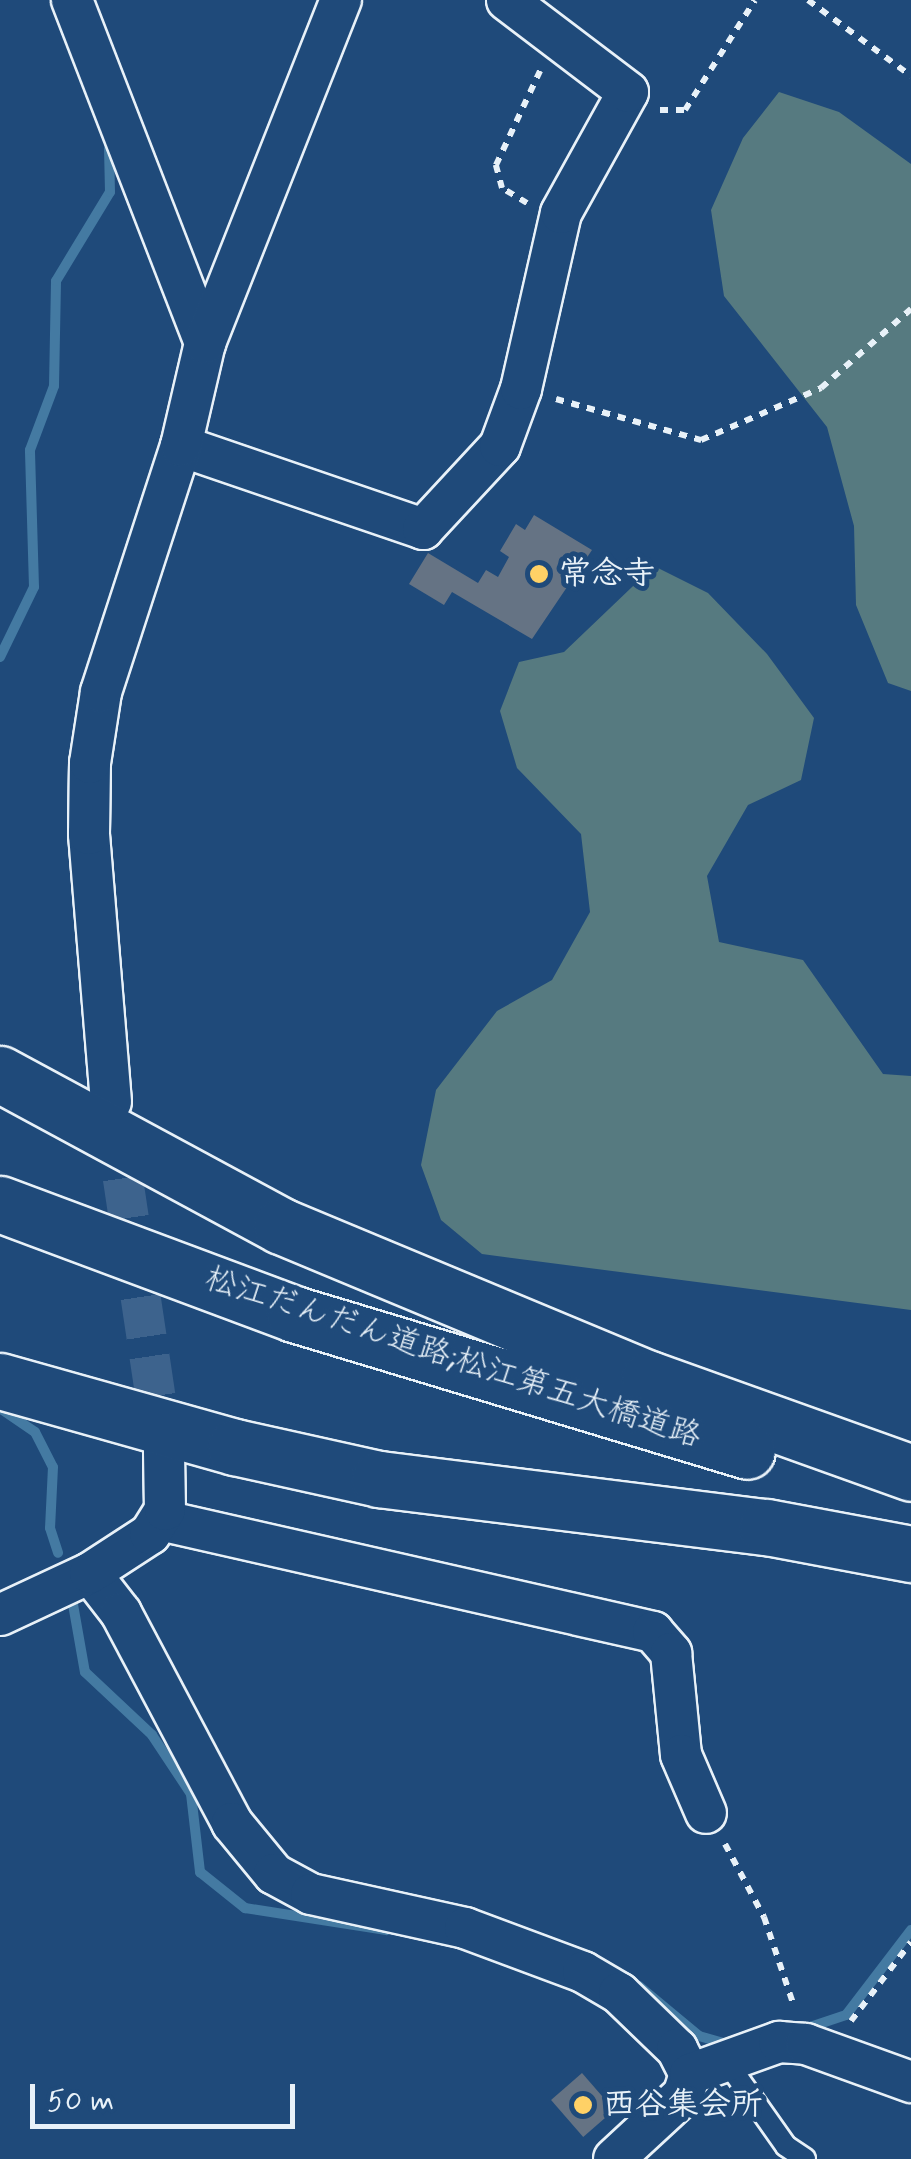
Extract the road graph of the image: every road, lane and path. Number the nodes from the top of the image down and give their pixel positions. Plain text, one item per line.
1 (72, 0) edge
2 (341, 0) edge
3 (506, 0) edge
4 (755, 0) edge
5 (808, 0) edge
6 (560, 41) junction
7 (911, 76) edge
8 (628, 92) junction
9 (559, 222) junction
10 (911, 310) edge
11 (204, 343) junction
12 (520, 389) junction
13 (181, 446) junction
14 (0, 1074) edge
15 (111, 1102) tunnel mouth
16 (0, 1204) edge
17 (0, 1381) edge
18 (164, 1451) tunnel mouth
19 (911, 1473) edge
20 (911, 1500) edge
21 (160, 1520) junction
22 (911, 1554) edge
23 (90, 1573) junction
24 (0, 1616) edge
25 (706, 1813) joint
26 (911, 1942) edge
27 (804, 2046) junction
28 (708, 2067) junction
29 (911, 2082) edge
30 (614, 2159) edge
31 (805, 2159) edge

1 - 11 street
2 - 11 street
3 - 6 street
4 - 8 path
5 - 7 path
6 - 8 street
6 - 9 path
8 - 9 street
9 - 12 street
10 - 12 path
11 - 13 street
12 - 13 street
13 - 15 street
14 - 19 highway
16 - 20 highway, 松江だんだん道路;松江第五大橋道路
17 - 22 highway
18 - 21 street
21 - 23 street
21 - 25 street
23 - 24 street
23 - 28 street
25 - 27 path
26 - 27 path
27 - 28 street
27 - 29 street
28 - 30 street
28 - 31 lane

